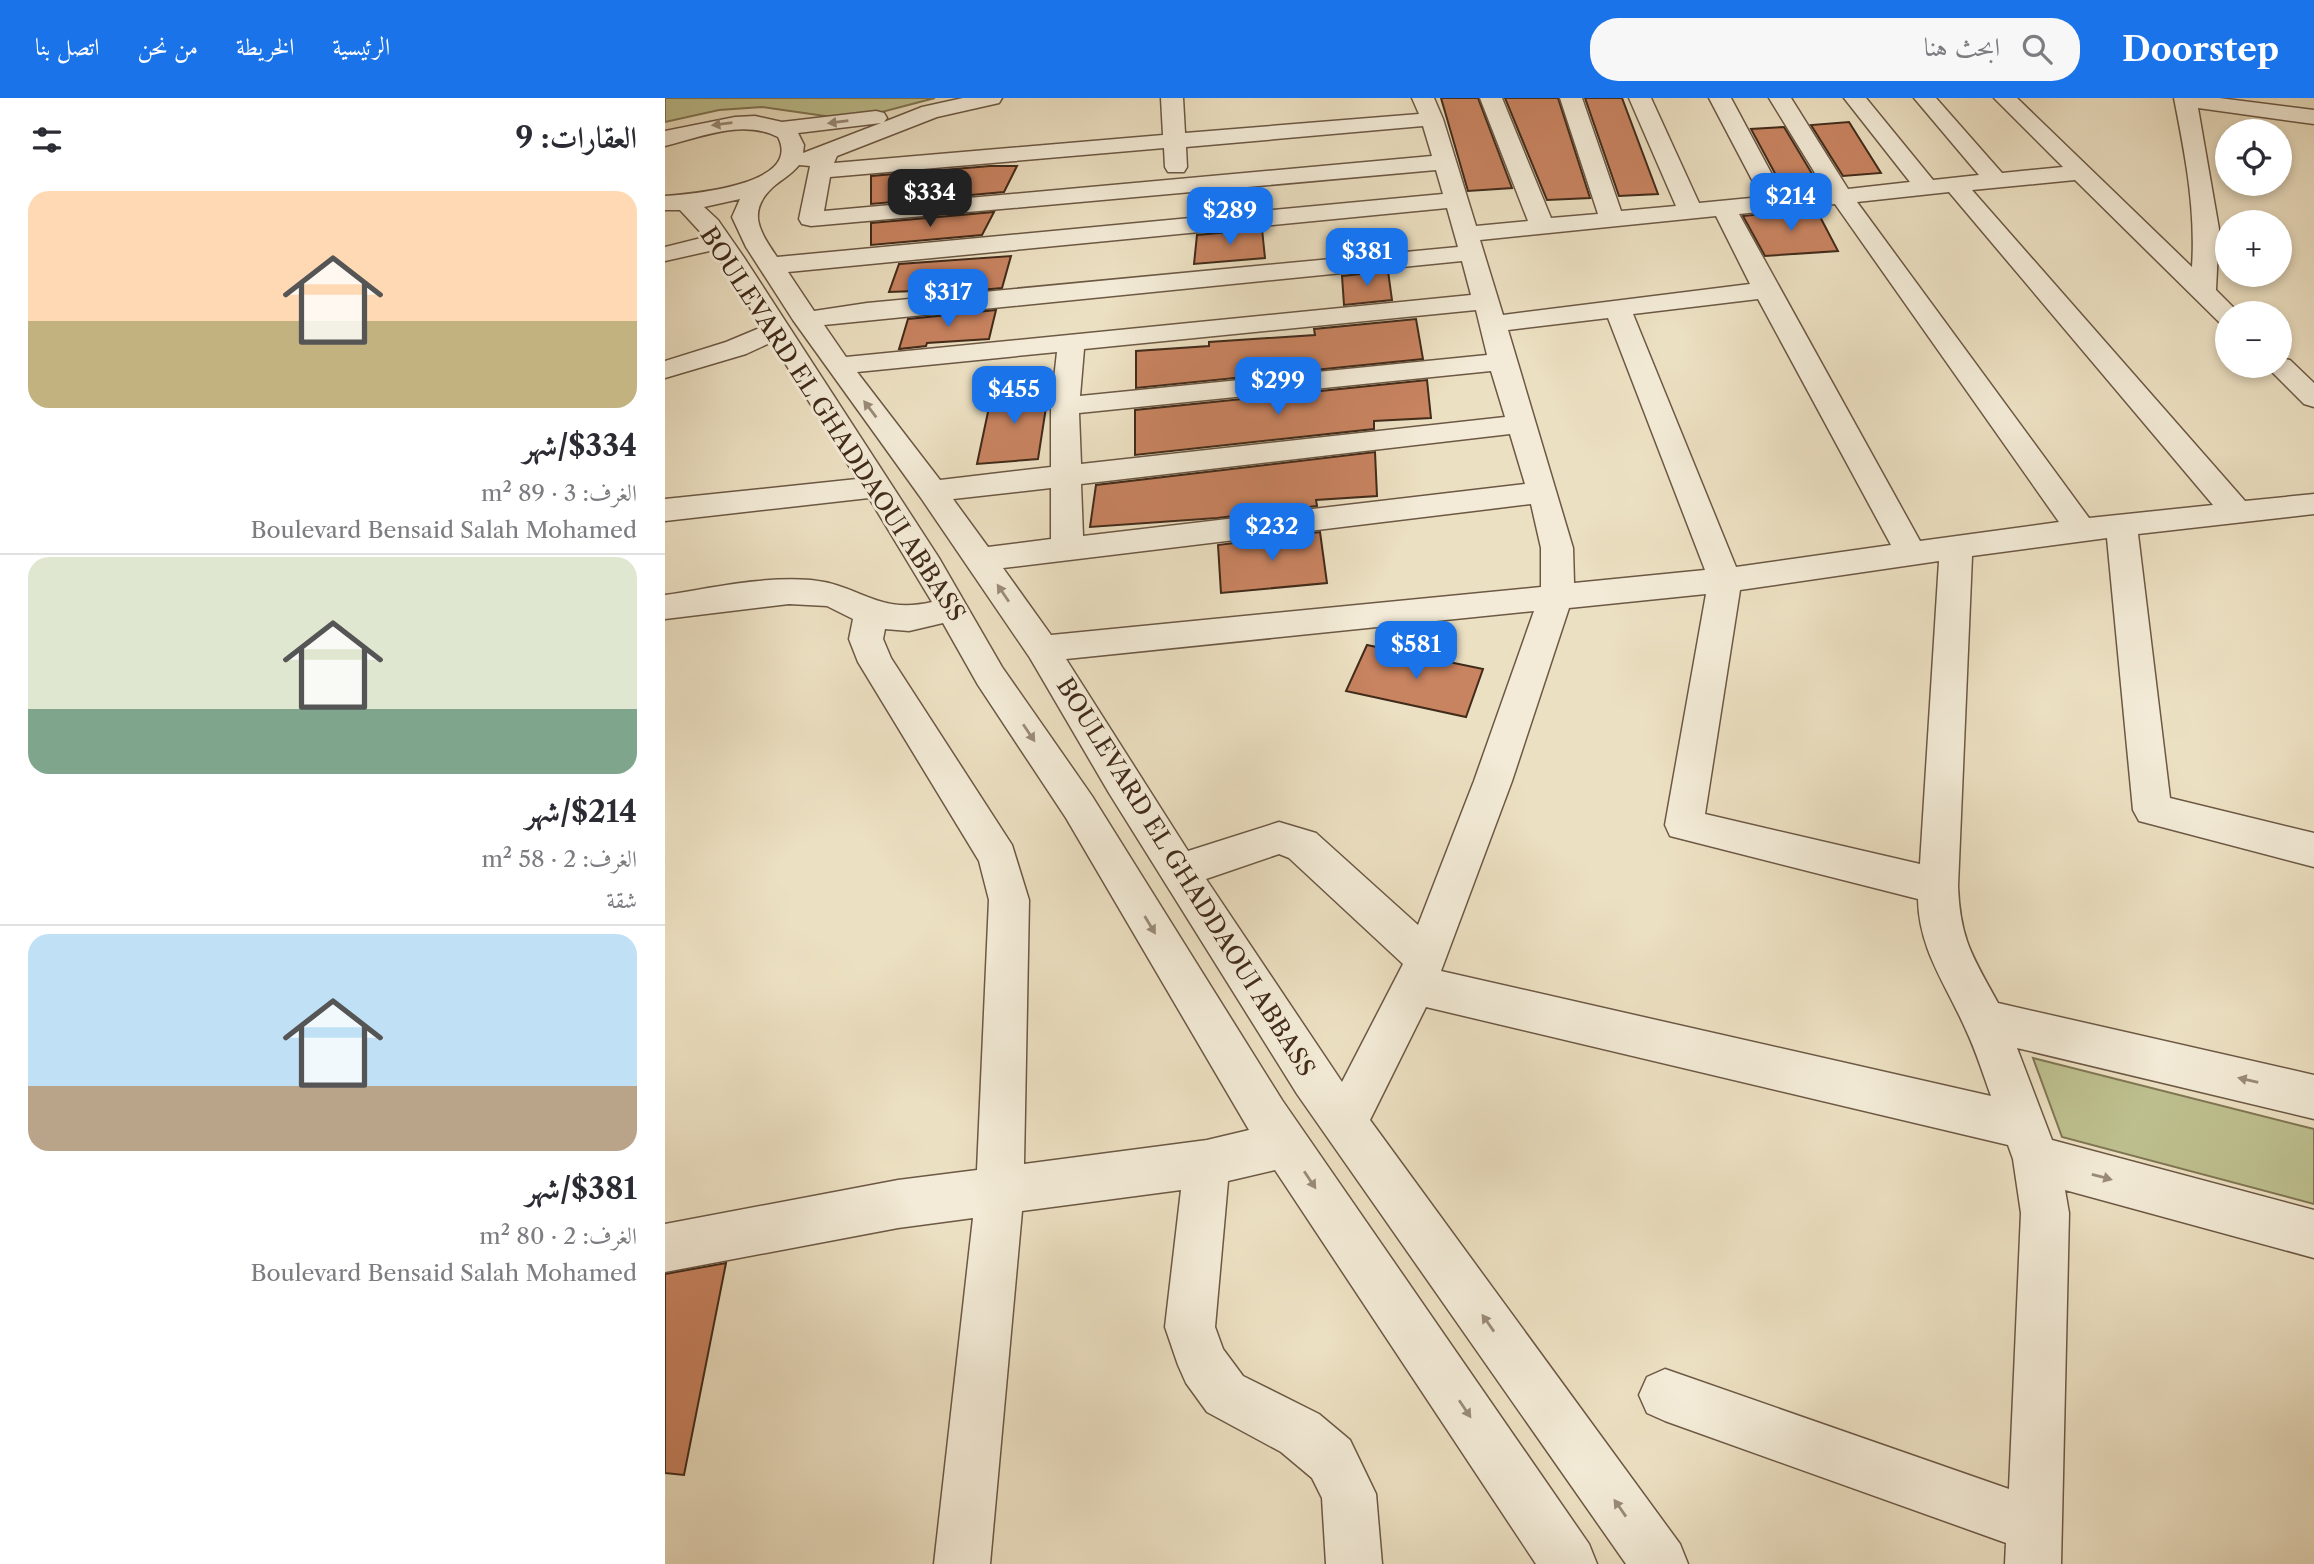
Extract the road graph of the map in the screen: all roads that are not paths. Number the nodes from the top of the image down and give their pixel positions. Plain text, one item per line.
1 (991, 98) edge
2 (1172, 98) edge
3 (1491, 98) edge
4 (1571, 98) edge
5 (1640, 98) edge
6 (1720, 98) edge
7 (1780, 98) edge
8 (1855, 98) edge
9 (1925, 98) edge
10 (2005, 98) edge
11 (2185, 99) edge
12 (1428, 109) edge
13 (930, 112) junction
14 (2314, 117) edge
15 (777, 129) junction
16 (666, 138) edge
17 (1176, 140) junction
18 (824, 161) junction
19 (1445, 162) junction
20 (2083, 172) junction
21 (772, 176) junction
22 (1996, 181) junction
23 (1955, 185) junction
24 (1176, 186) junction
25 (1927, 188) junction
26 (1842, 197) junction
27 (1456, 200) junction
28 (676, 202) edge
29 (1776, 203) junction
30 (1724, 208) junction
31 (1690, 211) junction
32 (1611, 218) junction
33 (811, 219) junction
34 (1542, 226) junction
35 (1178, 227) junction
36 (720, 241) junction
37 (1469, 243) junction
38 (665, 254) edge
39 (806, 264) junction
40 (771, 265) junction
41 (1181, 281) junction
42 (1766, 290) junction
43 (2203, 292) junction
44 (2215, 304) edge
45 (800, 310) junction
46 (1618, 310) junction
47 (1489, 313) junction
48 (777, 330) junction
49 (1179, 333) junction
50 (1071, 345) junction
51 (1502, 362) junction
52 (838, 366) junction
53 (665, 370) edge
54 (2292, 377) edge
55 (2314, 398) edge
56 (1065, 406) junction
57 (1521, 424) junction
58 (1068, 477) junction
59 (879, 487) junction
60 (932, 491) junction
61 (1543, 492) junction
62 (2314, 504) edge
63 (665, 510) edge
64 (2236, 511) junction
65 (2121, 526) junction
66 (2081, 530) junction
67 (1955, 547) junction
68 (1067, 549) junction
69 (1911, 553) junction
70 (980, 559) junction
71 (1725, 580) junction
72 (1556, 595) junction
73 (665, 607) edge
74 (951, 608) junction
75 (871, 613) junction
76 (1042, 649) junction
77 (2314, 850) edge
78 (1179, 871) junction
79 (1938, 886) junction
80 (1421, 972) junction
81 (1984, 1020) junction
82 (2314, 1097) edge
83 (1345, 1122) junction
84 (2030, 1143) junction
85 (1286, 1145) junction
86 (1207, 1163) junction
87 (1000, 1190) junction
88 (2314, 1234) edge
89 (665, 1248) edge
90 (1665, 1395) dead end
91 (2034, 1545) edge
92 (962, 1564) edge
93 (1354, 1564) edge
94 (1569, 1564) edge
95 (1660, 1564) edge

1 - 13 street
2 - 17 street
3 - 34 street
4 - 32 street
5 - 31 street
6 - 29 street
7 - 26 street
8 - 25 street
9 - 22 street
10 - 20 street
11 - 14 street
11 - 43 street
12 - 17 street
12 - 19 street
13 -> 15 street
13 - 18 street
15 -> 16 street
15 - 21 street
17 - 18 street
17 - 24 street
18 - 21 street
18 - 33 street
19 - 24 street
19 - 27 street
20 - 22 street
20 - 43 street
21 - 28 street
21 - 40 street, BOULEVARD EL GHADDAOUI ABBASS
22 - 23 street
23 - 25 street
23 - 64 street
24 - 33 street
24 - 35 street
25 - 26 street
26 - 29 street
26 - 66 street
27 - 35 street
27 - 37 street
28 - 36 street, BOULEVARD EL GHADDAOUI ABBASS
29 - 30 street
30 - 31 street
30 - 42 street
31 - 32 street
32 - 34 street
33 - 39 street
34 - 37 street
35 - 39 street
35 - 41 street
36 - 38 street
36 - 48 street, BOULEVARD EL GHADDAOUI ABBASS
37 - 41 street
37 - 47 street
39 - 40 street
39 - 45 street
40 - 45 street, BOULEVARD EL GHADDAOUI ABBASS
41 - 45 street
41 - 49 street
42 - 46 street
42 - 69 street
43 - 44 street
45 - 52 street, BOULEVARD EL GHADDAOUI ABBASS
46 - 47 street
46 - 71 street
47 - 49 street
47 - 51 street
48 - 53 street
48 - 59 street, BOULEVARD EL GHADDAOUI ABBASS
49 - 50 street
50 - 52 street
50 - 56 street
51 - 56 street
51 - 57 street
60 -> 52 street, BOULEVARD EL GHADDAOUI ABBASS
54 - 55 street
56 - 58 street
57 - 58 street
57 - 61 street
58 - 60 street
58 - 68 street
59 - 63 street
59 - 74 street, BOULEVARD EL GHADDAOUI ABBASS
60 - 70 street, BOULEVARD EL GHADDAOUI ABBASS
61 - 68 street
61 - 72 street
62 - 64 street
64 - 65 street
65 - 66 street
65 - 77 street
66 - 67 street
67 - 69 street
67 - 79 street
68 - 70 street
69 - 71 street
76 -> 70 street, BOULEVARD EL GHADDAOUI ABBASS
71 - 72 street
71 - 79 street
72 - 76 street
72 - 80 street
73 - 75 street
74 - 75 street
74 -> 85 street, BOULEVARD EL GHADDAOUI ABBASS
75 - 87 street
76 - 78 street, BOULEVARD EL GHADDAOUI ABBASS
78 - 80 street
78 - 83 street, BOULEVARD EL GHADDAOUI ABBASS
79 - 81 street
80 - 83 street
80 - 84 street
82 -> 81 street
81 - 84 street
95 -> 83 street, BOULEVARD EL GHADDAOUI ABBASS
84 -> 88 street
84 - 91 street
85 - 86 street
85 -> 94 street, BOULEVARD EL GHADDAOUI ABBASS
86 - 87 street
86 - 93 street
87 - 89 street
87 - 92 street
90 - 91 street

